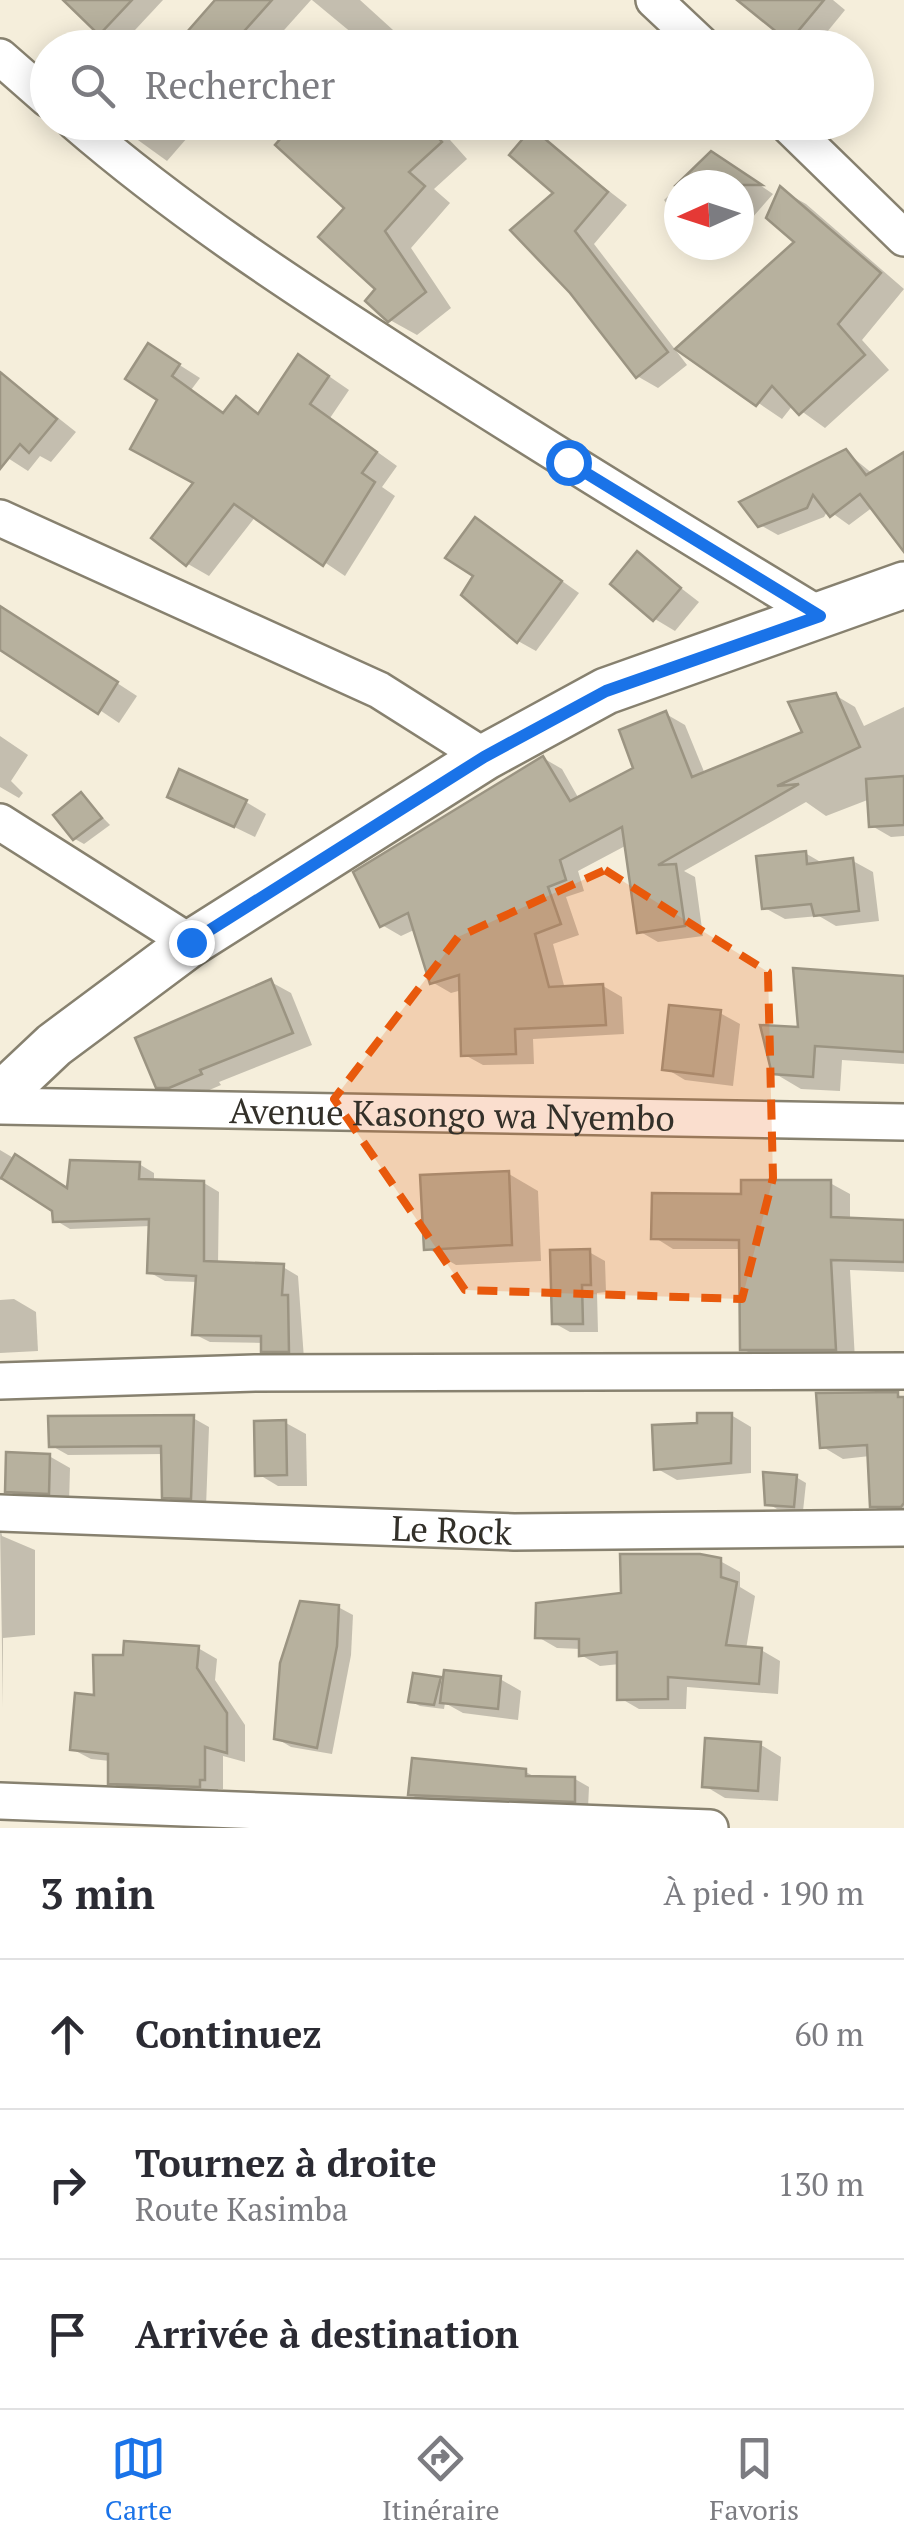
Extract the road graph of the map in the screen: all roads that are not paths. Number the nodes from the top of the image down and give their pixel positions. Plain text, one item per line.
1 (654, 0) edge
2 (685, 30) edge
3 (0, 57) edge
4 (30, 83) edge
5 (96, 140) edge
6 (803, 140) edge
7 (904, 238) edge
8 (0, 518) edge
9 (904, 585) edge
10 (820, 616) junction
11 (484, 757) junction
12 (0, 822) edge
13 (191, 942) junction
14 (0, 1096) edge
15 (0, 1106) edge
16 (904, 1122) edge
17 (904, 1371) edge
18 (0, 1381) edge
19 (0, 1513) edge
20 (904, 1528) edge
21 (0, 1802) edge
22 (249, 1820) edge
23 (710, 1828) edge

1 - 2 street
3 - 4 street
5 - 10 street
6 - 7 street
8 - 11 street
9 - 10 street
10 - 11 street
11 - 13 street
12 - 13 street
13 - 14 street
15 - 16 street, Avenue Kasongo wa Nyembo
17 - 18 street
19 - 20 street, Le Rock
21 - 22 street
22 - 23 street

